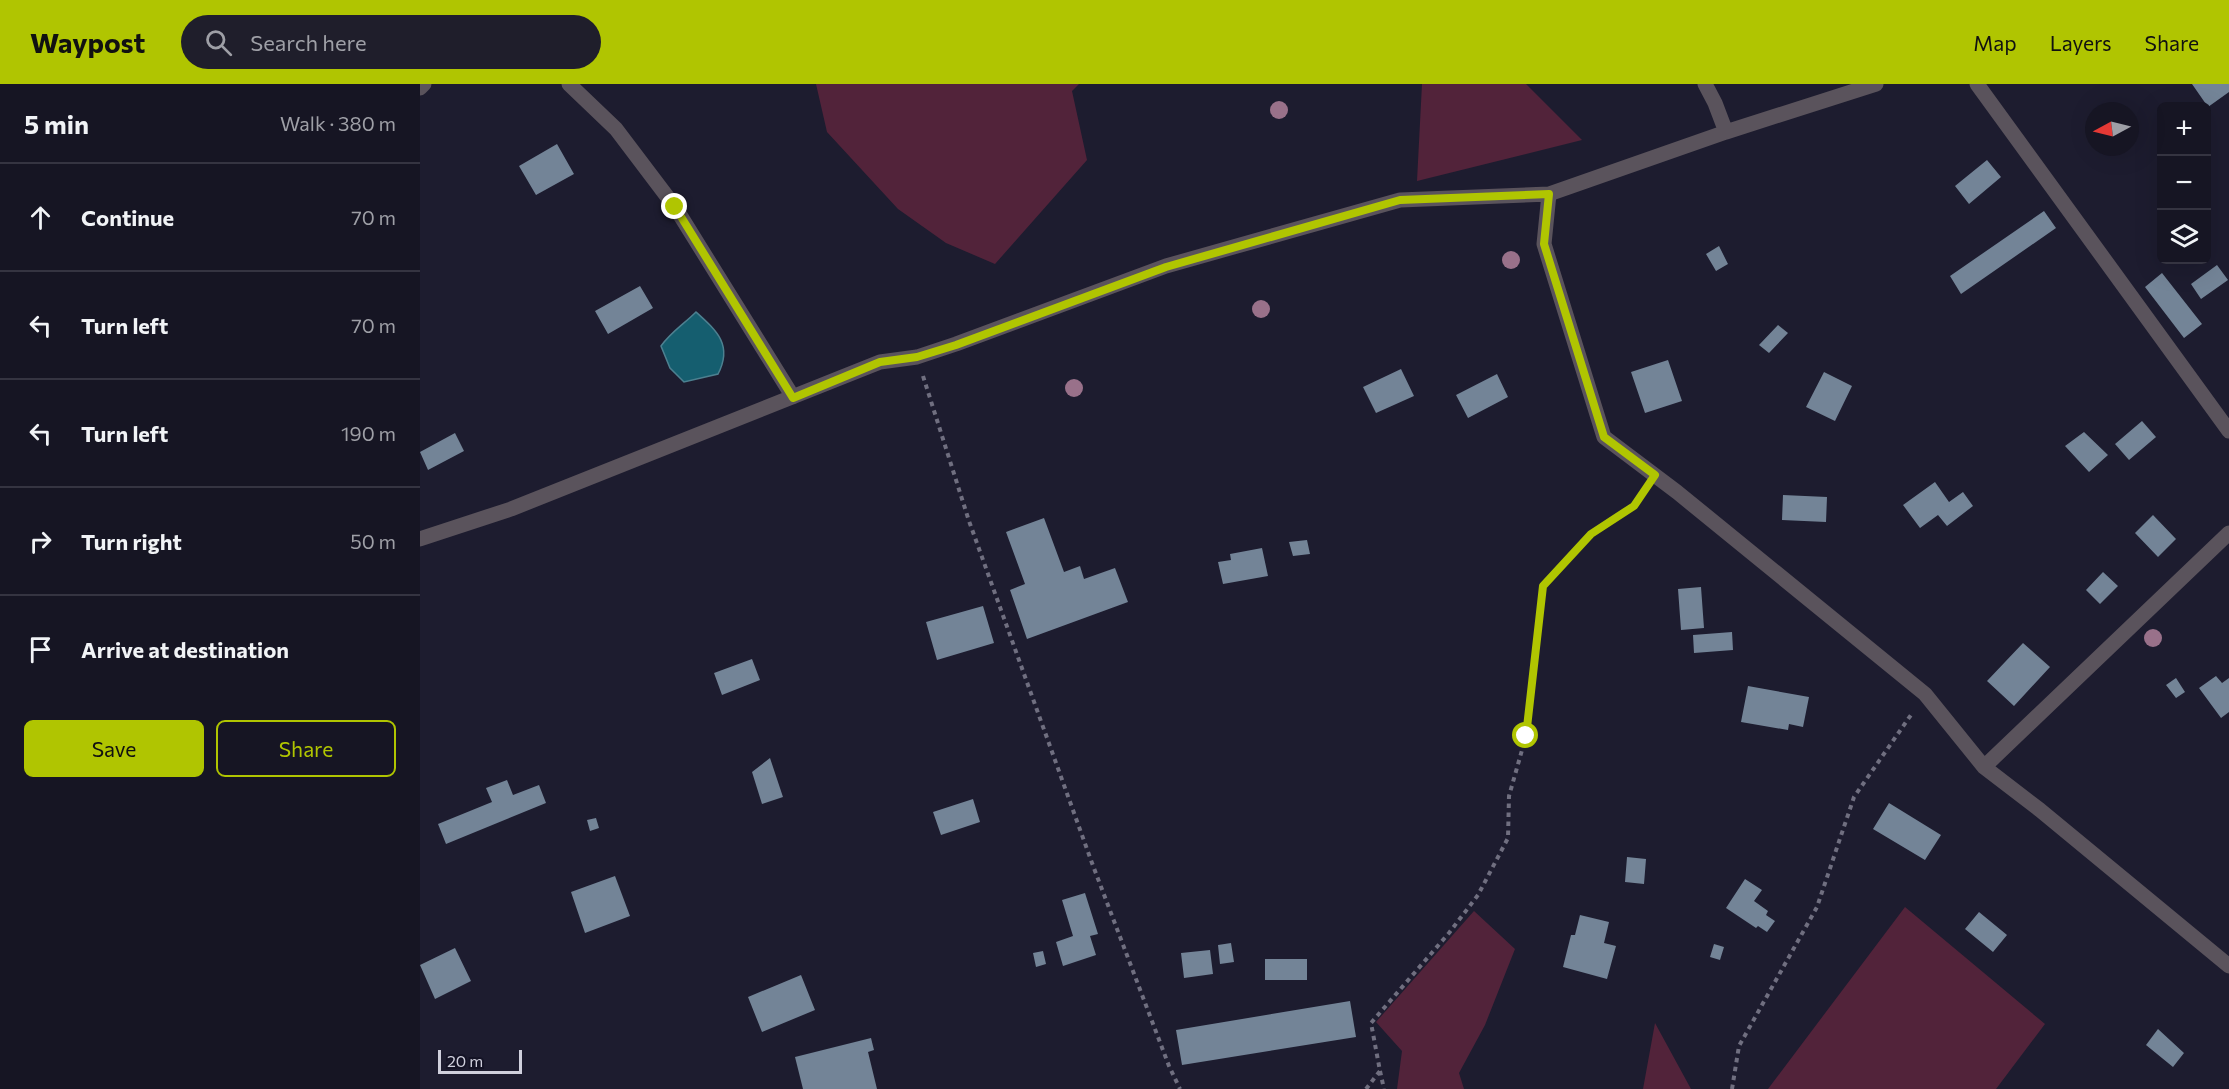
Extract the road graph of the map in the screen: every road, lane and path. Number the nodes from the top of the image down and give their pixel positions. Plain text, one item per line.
1 (424, 84) edge
2 (569, 84) edge
3 (1705, 84) edge
4 (1876, 84) edge
5 (1977, 84) edge
6 (420, 88) edge
7 (1726, 132) junction
8 (1549, 194) junction
9 (917, 357) junction
10 (793, 398) junction
11 (2229, 431) edge
12 (1655, 475) junction
13 (2229, 533) edge
14 (420, 539) edge
15 (1925, 694) junction
16 (1984, 767) junction
17 (2229, 966) edge
18 (1380, 1071) junction
19 (1180, 1089) edge
20 (1366, 1089) edge
21 (1384, 1089) edge
22 (1732, 1089) edge

1 - 6 street
2 - 10 street
3 - 7 street
4 - 7 street
5 - 11 street
7 - 8 street
8 - 9 street
8 - 12 street
9 - 10 street
9 - 19 path
10 - 14 street
12 - 15 street
12 - 18 path
13 - 16 street
15 - 16 street
15 - 22 path
16 - 17 street
18 - 20 path
18 - 21 path

